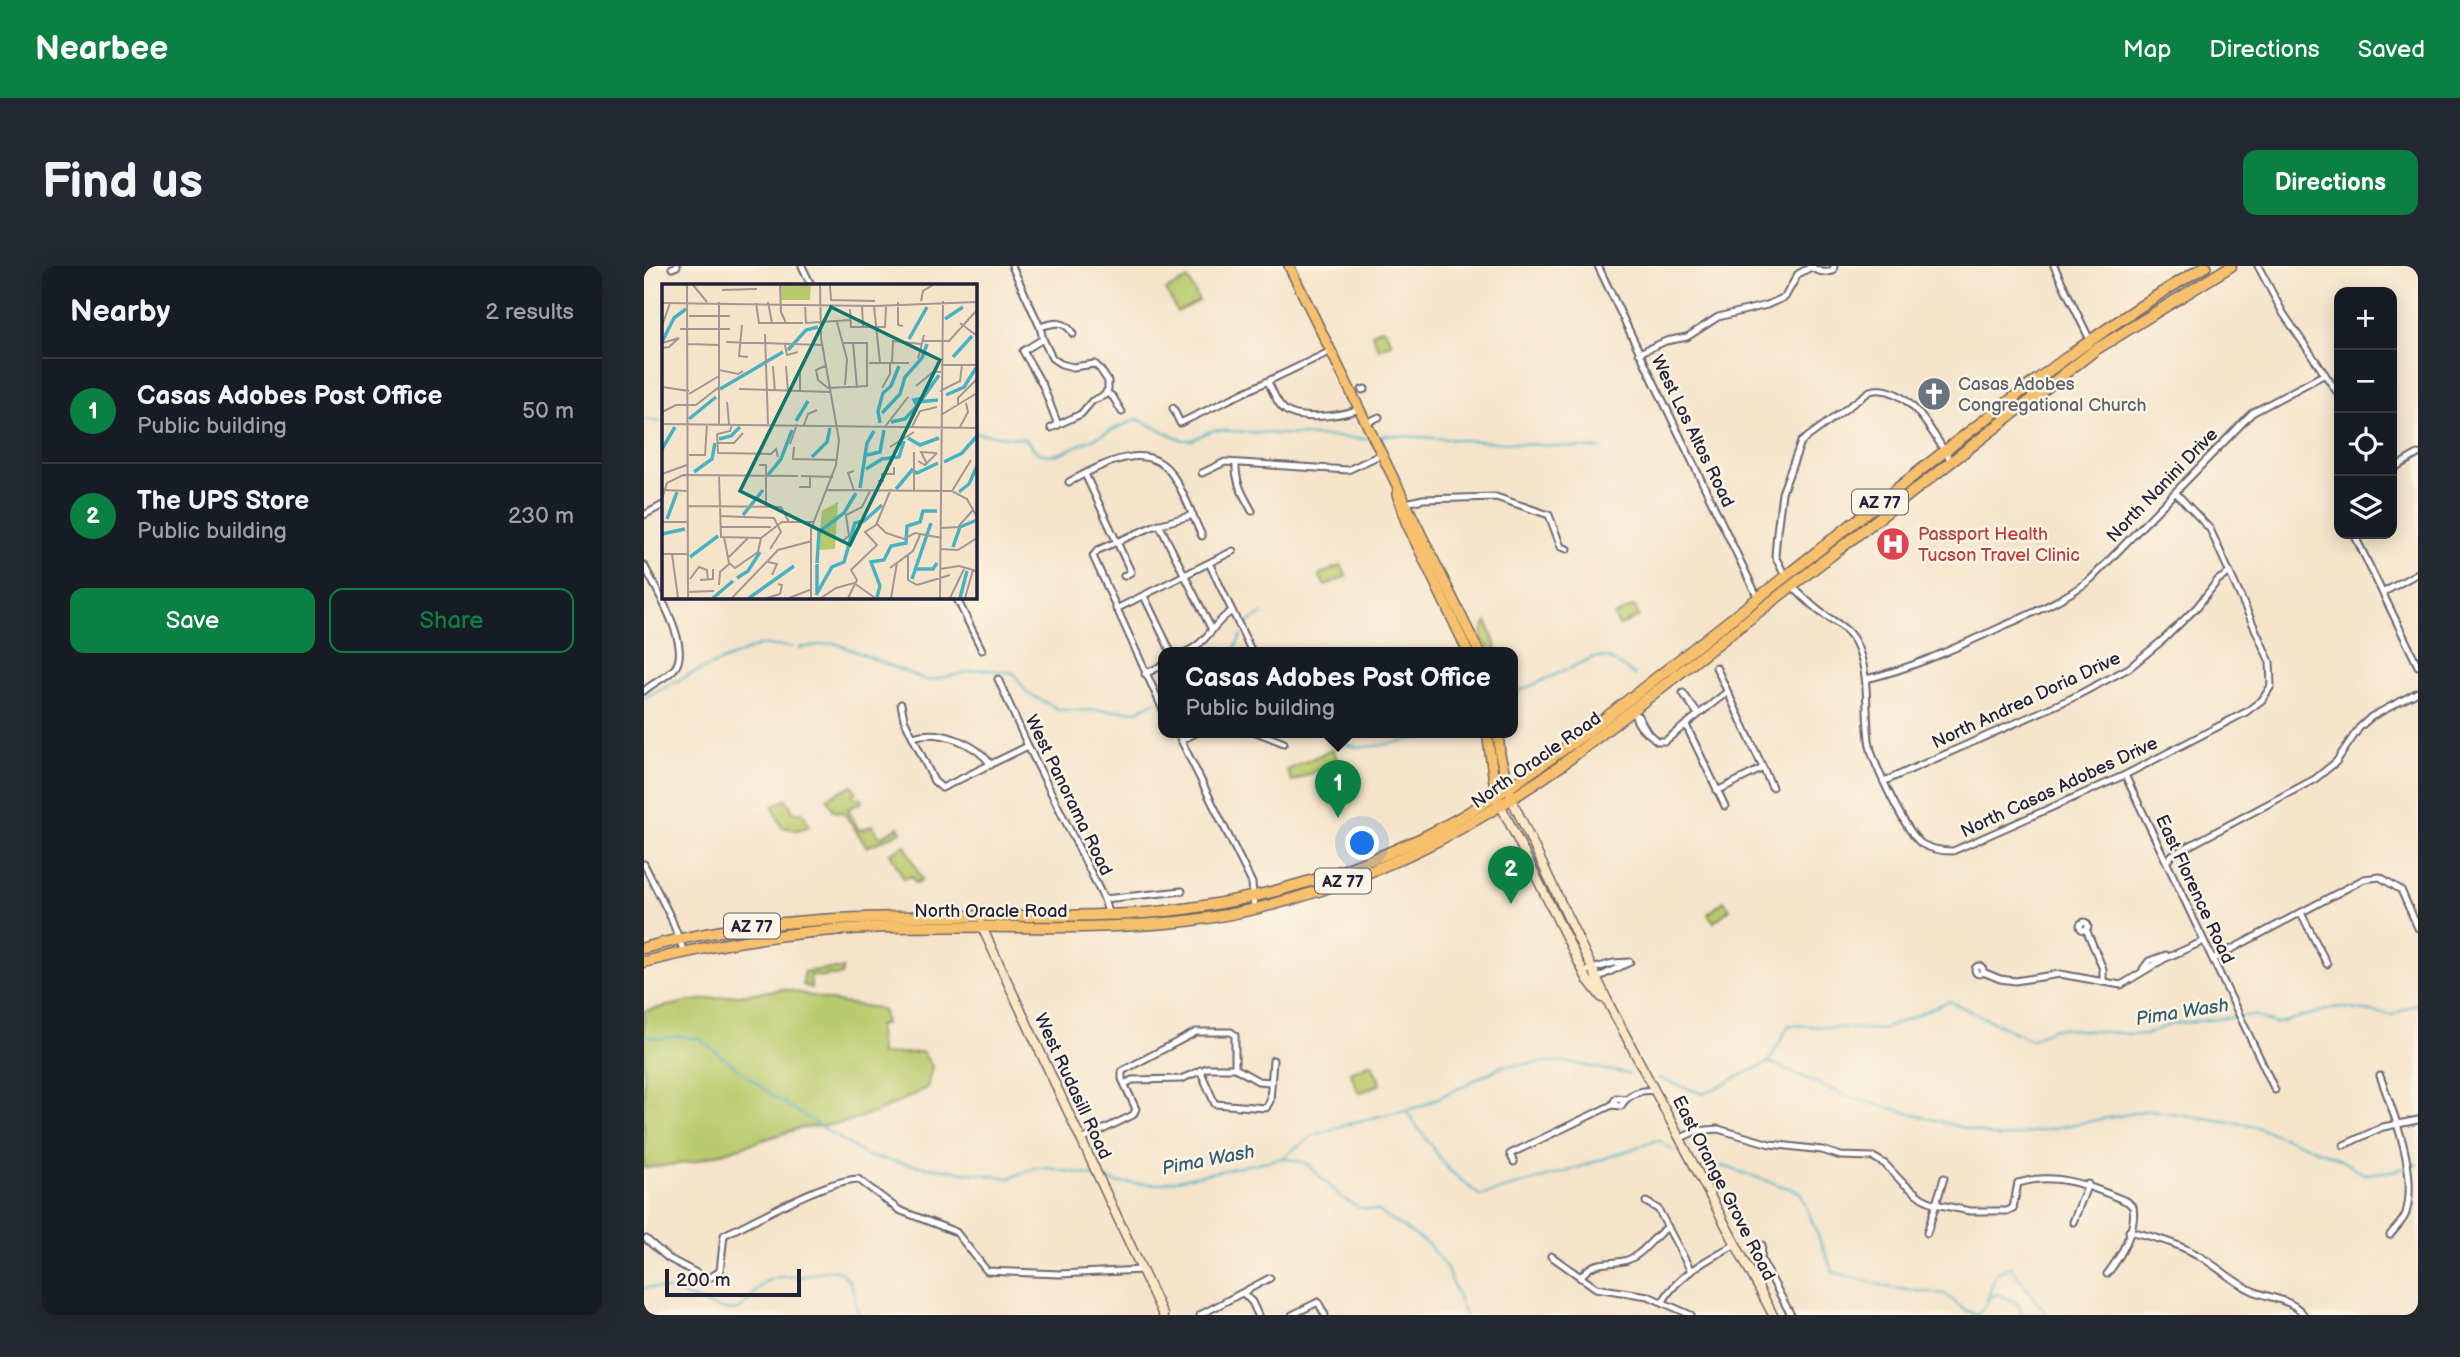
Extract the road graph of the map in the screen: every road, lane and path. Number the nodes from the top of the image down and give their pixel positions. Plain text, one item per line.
1 (802, 266) edge
2 (1012, 266) edge
3 (1289, 266) edge
4 (1598, 266) edge
5 (1833, 266) edge
6 (2053, 266) edge
7 (2206, 266) edge
8 (2231, 266) edge
9 (2258, 266) edge
10 (1811, 267) edge
11 (811, 284) edge
12 (1040, 327) junction
13 (1073, 334) dead end
14 (1043, 339) junction
15 (2093, 345) junction
16 (1331, 351) junction
17 (1639, 353) junction
18 (2325, 374) junction
19 (1268, 382) junction
20 (2334, 388) edge
21 (1106, 392) junction
22 (1173, 408) dead end
23 (1360, 409) junction
24 (1122, 412) dead end
25 (1379, 417) dead end
26 (1367, 423) junction
27 (1058, 425) junction
28 (1051, 428) dead end
29 (1945, 451) junction
30 (1381, 454) junction
31 (2418, 454) edge
32 (1951, 461) junction
33 (1236, 463) junction
34 (2397, 466) edge
35 (1202, 473) dead end
36 (1084, 474) junction
37 (1069, 482) dead end
38 (2176, 493) junction
39 (1403, 504) junction
40 (662, 505) edge
41 (1252, 511) dead end
42 (644, 514) edge
43 (1192, 515) junction
44 (1159, 524) junction
45 (1202, 536) dead end
46 (2357, 539) edge
47 (1117, 543) junction
48 (1567, 549) dead end
49 (1233, 551) dead end
50 (1209, 563) junction
51 (644, 565) edge
52 (2229, 573) junction
53 (2418, 573) edge
54 (1185, 575) junction
55 (1124, 576) dead end
56 (1785, 576) junction
57 (1792, 586) junction
58 (2384, 592) junction
59 (1144, 596) junction
60 (956, 598) edge
61 (1758, 598) junction
62 (1763, 609) junction
63 (1116, 610) junction
64 (1232, 611) junction
65 (1212, 630) junction
66 (1169, 647) edge
67 (1198, 647) edge
68 (1250, 647) edge
69 (1466, 647) edge
70 (1476, 647) edge
71 (982, 650) dead end
72 (2418, 666) edge
73 (1716, 667) dead end
74 (1158, 668) edge
75 (1145, 674) junction
76 (998, 679) dead end
77 (1866, 679) junction
78 (644, 691) edge
79 (1727, 692) junction
80 (2418, 692) edge
81 (1683, 693) dead end
82 (1629, 699) junction
83 (1158, 702) edge
84 (901, 704) dead end
85 (1634, 713) junction
86 (1699, 715) junction
87 (1686, 725) junction
88 (913, 737) junction
89 (1186, 738) edge
90 (1271, 738) edge
91 (1488, 738) edge
92 (1498, 738) edge
93 (1182, 740) joint
94 (1284, 743) dead end
95 (1028, 746) junction
96 (991, 765) junction
97 (1763, 768) junction
98 (2125, 775) junction
99 (1885, 781) junction
100 (1772, 787) dead end
101 (1507, 789) junction
102 (1717, 791) junction
103 (1496, 796) junction
104 (1512, 800) junction
105 (1501, 806) junction
106 (1725, 806) dead end
107 (2167, 861) junction
108 (644, 864) edge
109 (1182, 891) dead end
110 (1254, 896) junction
111 (1104, 899) junction
112 (1254, 908) junction
113 (2301, 913) junction
114 (1108, 914) junction
115 (976, 915) junction
116 (859, 917) junction
117 (981, 926) junction
118 (1109, 926) junction
119 (860, 928) junction
120 (2418, 928) edge
121 (2086, 929) dead end
122 (680, 939) junction
123 (2204, 941) junction
124 (644, 947) edge
125 (684, 952) junction
126 (2213, 959) junction
127 (644, 962) edge
128 (2327, 964) dead end
129 (1588, 970) junction
130 (1983, 972) dead end
131 (1593, 980) junction
132 (2103, 982) junction
133 (1273, 1060) dead end
134 (1235, 1068) junction
135 (1200, 1070) junction
136 (1648, 1075) junction
137 (2379, 1076) dead end
138 (1271, 1082) junction
139 (1125, 1084) junction
140 (1642, 1090) junction
141 (2275, 1090) dead end
142 (1657, 1092) junction
143 (2418, 1120) edge
144 (2398, 1124) junction
145 (1681, 1138) junction
146 (1082, 1140) junction
147 (2344, 1144) dead end
148 (1514, 1162) dead end
149 (1944, 1178) dead end
150 (2088, 1184) junction
151 (1646, 1202) dead end
152 (1935, 1204) junction
153 (2073, 1222) dead end
154 (1668, 1227) junction
155 (2129, 1231) junction
156 (1927, 1233) dead end
157 (2390, 1235) dead end
158 (646, 1239) dead end
159 (1736, 1244) junction
160 (1762, 1245) dead end
161 (1551, 1256) dead end
162 (1142, 1270) junction
163 (1691, 1271) junction
164 (2107, 1274) dead end
165 (1270, 1278) dead end
166 (1580, 1278) junction
167 (1242, 1293) junction
168 (1663, 1301) junction
169 (1163, 1315) edge
170 (1200, 1315) edge
171 (1258, 1315) edge
172 (1292, 1315) edge
173 (1325, 1315) edge
174 (1691, 1315) edge
175 (1773, 1315) edge
176 (1791, 1315) edge
177 (2304, 1315) edge

1 - 11 street
2 - 12 street
3 - 16 main road
4 - 17 street, West Los Altos Road
5 - 10 street
6 - 15 street
7 - 15 highway, North Oracle Road / AZ 77
8 - 15 highway, North Oracle Road / AZ 77
9 - 18 street
10 - 17 street
12 - 13 street
12 - 14 street
14 - 21 street
14 - 27 street
15 - 29 highway, North Oracle Road / AZ 77
15 - 32 highway, North Oracle Road / AZ 77
16 - 19 street
16 - 23 main road
17 - 61 street, West Los Altos Road
18 - 20 street
18 - 38 street, North Nanini Drive
19 - 22 street
19 - 23 street
21 - 24 street
21 - 27 street
23 - 26 main road
25 - 26 street
26 - 30 main road
27 - 28 street
29 - 32 street
29 - 56 highway, North Oracle Road / AZ 77
29 - 56 street
30 - 33 street
30 - 39 main road
31 - 34 street
32 - 57 highway, North Oracle Road / AZ 77
33 - 35 street
33 - 41 street
36 - 37 street
36 - 43 street
36 - 47 street
38 - 52 street, North Casas Adobes Drive
38 - 77 street, North Nanini Drive
39 - 48 street
39 - 69 main road
39 - 70 main road
40 - 42 street
43 - 44 street
43 - 45 street
44 - 47 street
44 - 54 street
46 - 58 street
47 - 55 street
47 - 63 street
49 - 50 street
50 - 54 street
50 - 64 street
51 - 78 street
52 - 98 street, North Casas Adobes Drive
52 - 99 street, North Andrea Doria Drive
53 - 58 street
54 - 59 street
54 - 65 street
56 - 57 street, North Casas Adobes Drive
56 - 61 highway, North Oracle Road / AZ 77
57 - 62 highway, North Oracle Road / AZ 77
57 - 77 street, North Casas Adobes Drive
58 - 72 street
59 - 63 street
59 - 66 street
60 - 71 street
61 - 62 street, West Los Altos Road
61 - 82 highway, North Oracle Road / AZ 77
62 - 85 highway, North Oracle Road / AZ 77
63 - 75 street
64 - 65 street
64 - 68 street
65 - 67 street
73 - 79 street
74 - 75 street
75 - 83 street
76 - 95 street, West Panorama Road
77 - 99 street, North Casas Adobes Drive
79 - 86 street
79 - 97 street
80 - 107 street
81 - 86 street
82 - 85 street
82 - 101 highway, North Oracle Road / AZ 77
84 - 88 street
85 - 87 street
85 - 104 highway, North Oracle Road / AZ 77
86 - 87 street
87 - 102 street
88 - 96 street
88 - 96 street
89 - 93 street
90 - 94 street
91 - 103 main road
92 - 101 main road
93 - 110 street
95 - 96 street
95 - 111 street, West Panorama Road
97 - 100 street
97 - 102 street
98 - 99 street, North Casas Adobes Drive
98 - 107 street, East Florence Road
101 - 103 highway, North Oracle Road / AZ 77
101 - 104 main road
102 - 106 street
103 - 105 main road
103 - 110 highway, North Oracle Road / AZ 77
104 - 105 highway, North Oracle Road / AZ 77
104 - 129 main road
105 - 112 highway, North Oracle Road / AZ 77
105 - 129 main road
107 - 123 street, East Florence Road
108 - 122 street
109 - 111 street
110 - 112 street
110 - 114 highway, North Oracle Road / AZ 77
111 - 114 street, West Panorama Road
112 - 118 highway, North Oracle Road / AZ 77
113 - 120 street
113 - 126 street
113 - 128 street
114 - 115 highway, North Oracle Road / AZ 77
114 - 118 street, West Panorama Road
115 - 116 highway, North Oracle Road / AZ 77
115 - 117 main road, West Rudasill Road
116 - 119 highway
116 - 122 highway, North Oracle Road / AZ 77
117 - 118 highway, North Oracle Road / AZ 77
117 - 119 highway, North Oracle Road / AZ 77
117 - 146 main road, West Rudasill Road
119 - 125 highway, North Oracle Road / AZ 77
121 - 132 street
122 - 124 highway, North Oracle Road / AZ 77
122 - 125 street
123 - 126 street, East Florence Road
123 - 132 street
125 - 127 highway, North Oracle Road / AZ 77
126 - 141 street, East Florence Road
129 - 131 main road, East Orange Grove Road
129 - 131 street
130 - 132 street
131 - 136 main road, East Orange Grove Road
133 - 138 street
134 - 135 street
134 - 138 street
134 - 139 street
135 - 138 street
135 - 139 street
136 - 140 street
136 - 142 main road, East Orange Grove Road
137 - 144 street
139 - 146 street
140 - 142 street
140 - 148 street
142 - 145 main road, East Orange Grove Road
143 - 144 street
144 - 147 street
144 - 157 street
145 - 152 street
145 - 159 main road, East Orange Grove Road
146 - 162 main road, West Rudasill Road
149 - 152 street
150 - 152 street
150 - 153 street
150 - 155 street
151 - 154 street
152 - 156 street
154 - 163 street
154 - 166 street
155 - 164 street
155 - 177 street
158 - 162 street
159 - 163 street
159 - 175 main road, East Orange Grove Road
160 - 176 street
161 - 166 street
162 - 169 main road, West Rudasill Road
163 - 168 street
165 - 167 street
166 - 168 street
167 - 170 street
167 - 171 street
168 - 174 street
172 - 173 street

